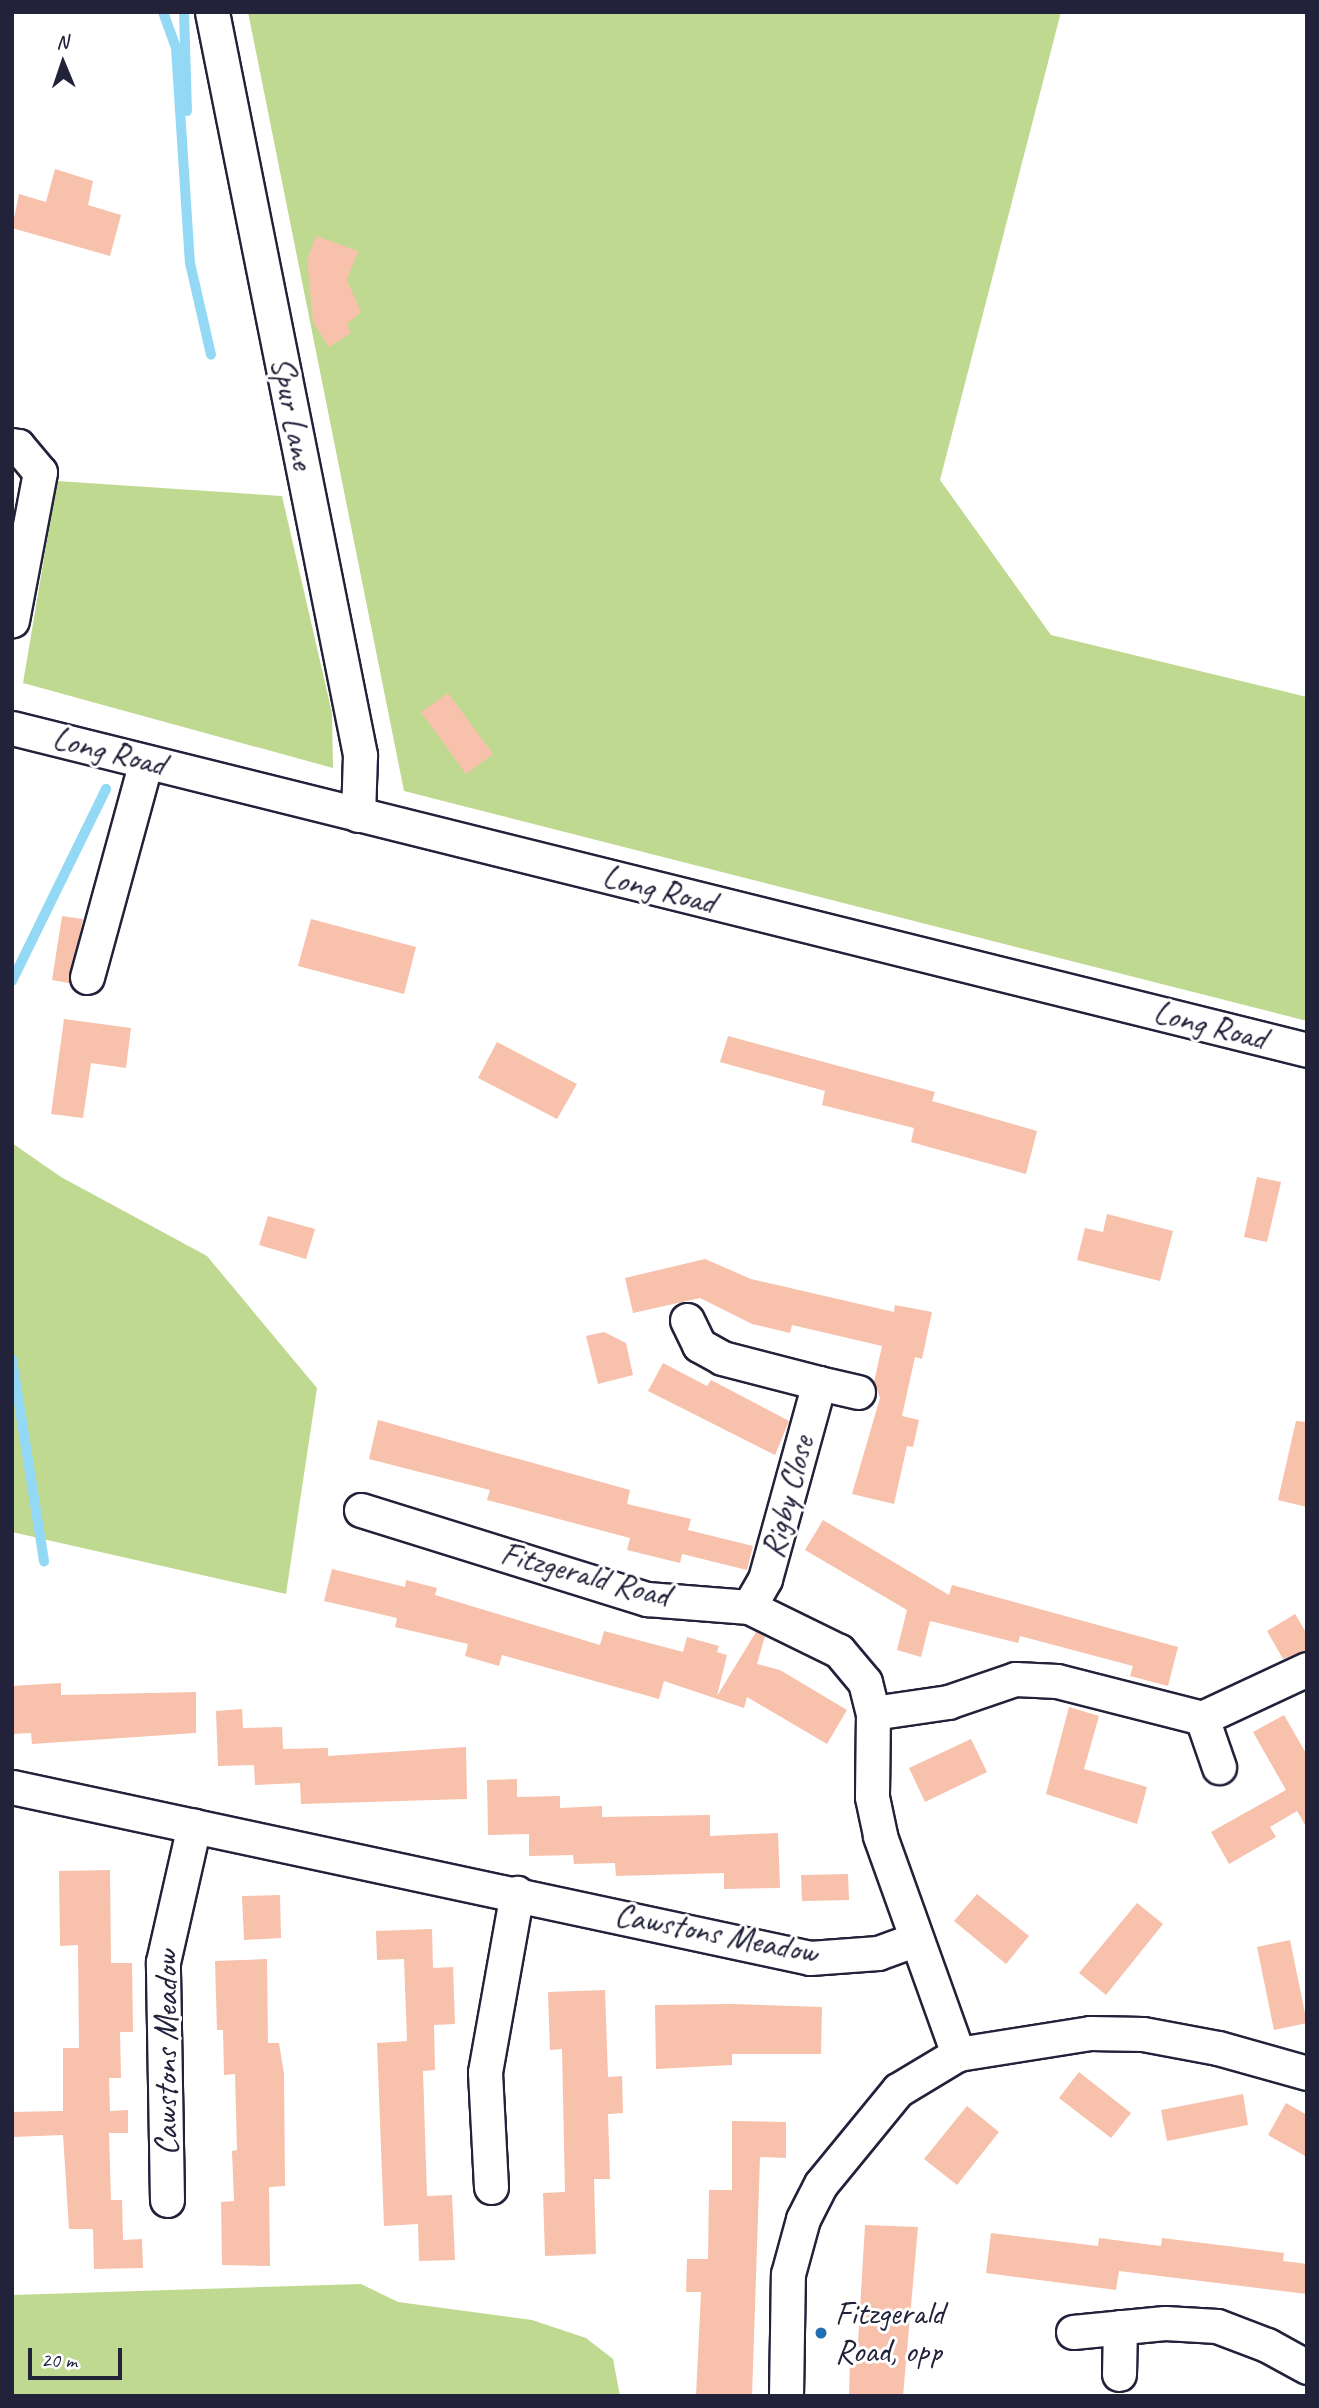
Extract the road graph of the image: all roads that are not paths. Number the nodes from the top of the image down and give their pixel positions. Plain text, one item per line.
1 (212, 12) edge
2 (12, 445) edge
3 (12, 620) edge
4 (12, 728) edge
5 (146, 762) junction
6 (358, 815) junction
7 (87, 977) dead end
8 (1307, 1050) edge
9 (688, 1320) dead end
10 (819, 1383) junction
11 (858, 1392) dead end
12 (360, 1510) dead end
13 (749, 1607) junction
14 (1307, 1670) edge
15 (873, 1713) junction
16 (1202, 1718) junction
17 (1219, 1768) dead end
18 (12, 1787) edge
19 (194, 1825) junction
20 (517, 1893) junction
21 (914, 1940) junction
22 (958, 2054) junction
23 (1307, 2073) edge
24 (491, 2187) dead end
25 (167, 2200) dead end
26 (1120, 2327) junction
27 (1073, 2332) dead end
28 (1307, 2367) edge
29 (1119, 2374) dead end
30 (786, 2396) edge

1 - 6 street, Spur Lane
2 - 3 street
4 - 5 street, Long Road
5 - 6 street, Long Road
5 - 7 street
6 - 8 street, Long Road
9 - 10 street
10 - 11 street
10 - 13 street, Rigby Close
12 - 13 street, Fitzgerald Road
13 - 15 street, Fitzgerald Road
14 - 16 street
15 - 16 street
15 - 21 street, Fitzgerald Road
16 - 17 street
18 - 19 street, Cawstons Meadow
19 - 20 street, Cawstons Meadow
19 - 25 street, Cawstons Meadow
20 - 21 street, Cawstons Meadow
20 - 24 street
21 - 22 street, Fitzgerald Road
22 - 23 street
22 - 30 street
26 - 27 street
26 - 28 street
26 - 29 street

